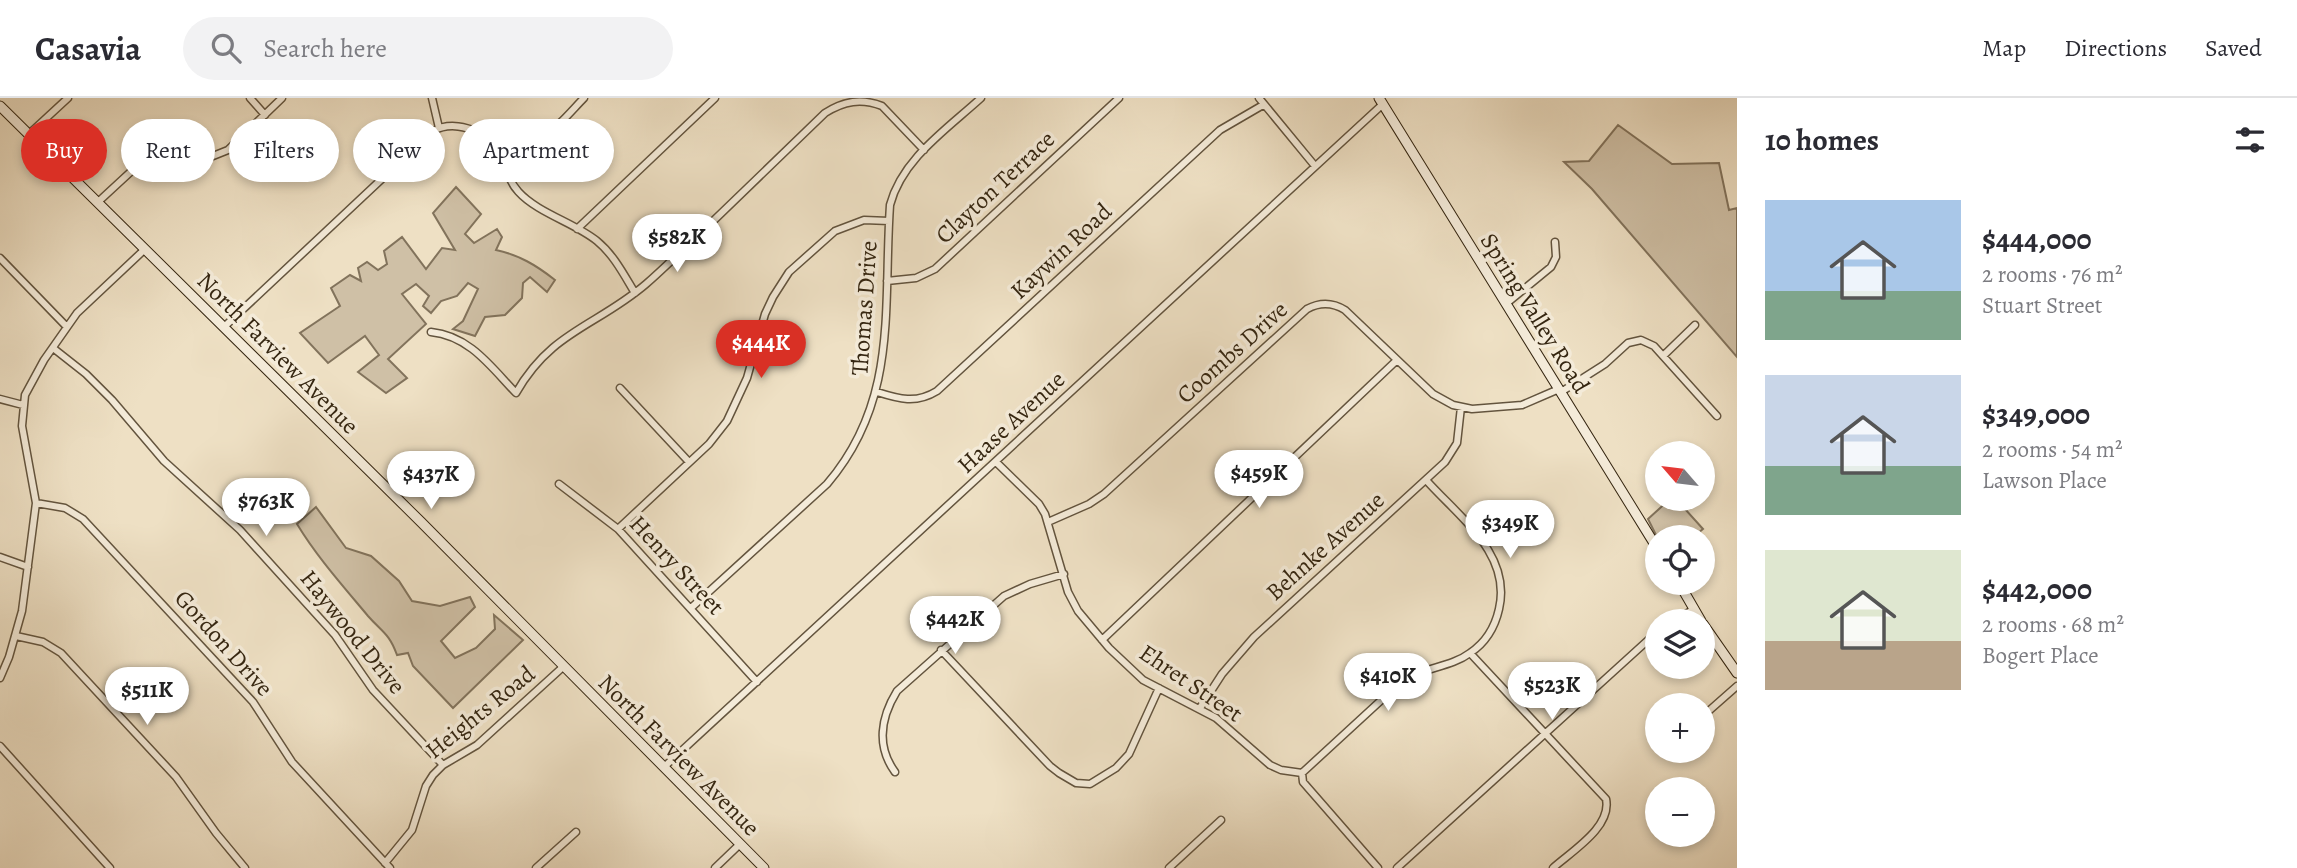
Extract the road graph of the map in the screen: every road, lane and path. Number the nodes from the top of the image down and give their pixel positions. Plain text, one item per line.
1 (68, 98) edge
2 (250, 98) edge
3 (282, 98) edge
4 (432, 98) edge
5 (573, 98) edge
6 (715, 98) edge
7 (981, 98) edge
8 (1119, 98) edge
9 (1259, 98) edge
10 (870, 99) edge
11 (582, 101) edge
12 (1381, 101) edge
13 (0, 106) edge
14 (1263, 106) junction
15 (265, 115) junction
16 (45, 119) edge
17 (437, 119) edge
18 (561, 119) edge
19 (21, 126) edge
20 (924, 150) junction
21 (1315, 166) junction
22 (78, 182) edge
23 (381, 182) edge
24 (513, 182) edge
25 (98, 202) junction
26 (889, 221) junction
27 (577, 229) junction
28 (1555, 242) dead end
29 (145, 250) junction
30 (0, 258) edge
31 (887, 281) junction
32 (635, 293) junction
33 (1507, 303) junction
34 (1695, 325) dead end
35 (66, 327) junction
36 (224, 327) junction
37 (431, 332) dead end
38 (53, 348) junction
39 (1663, 356) junction
40 (1397, 360) junction
41 (620, 387) dead end
42 (1560, 390) junction
43 (877, 392) junction
44 (0, 399) edge
45 (23, 405) junction
46 (1461, 407) junction
47 (1717, 416) dead end
48 (996, 461) junction
49 (689, 462) junction
50 (1426, 480) junction
51 (559, 484) dead end
52 (36, 503) junction
53 (1048, 522) junction
54 (1645, 528) edge
55 (618, 529) junction
56 (0, 557) edge
57 (28, 567) junction
58 (1064, 574) junction
59 (1686, 595) edge
60 (691, 608) junction
61 (1694, 609) edge
62 (16, 636) junction
63 (1102, 640) junction
64 (1715, 642) edge
65 (1645, 643) edge
66 (941, 650) junction
67 (1470, 653) junction
68 (564, 666) junction
69 (1737, 673) edge
70 (0, 678) edge
71 (757, 681) junction
72 (1737, 686) edge
73 (1159, 688) junction
74 (1715, 705) edge
75 (1200, 708) junction
76 (1544, 734) junction
77 (0, 746) edge
78 (443, 765) junction
79 (664, 767) junction
80 (895, 772) dead end
81 (1302, 773) junction
82 (1221, 820) dead end
83 (576, 832) dead end
84 (740, 844) junction
85 (387, 865) edge
86 (110, 868) edge
87 (245, 868) edge
88 (536, 868) edge
89 (715, 868) edge
90 (764, 868) edge
91 (1169, 868) edge
92 (1378, 868) edge
93 (1397, 868) edge
94 (1553, 868) edge

1 - 16 street
2 - 15 street
3 - 15 street
4 - 17 street
5 - 11 street
6 - 27 street
7 - 20 street, Thomas Drive
8 - 31 street, Clayton Terrace
9 - 14 street
10 - 20 street
10 - 32 street
11 - 18 street
12 - 21 street, Haase Avenue
12 - 33 street, Spring Valley Road
13 - 19 street, North Farview Avenue
14 - 21 street
14 - 43 street, Kaywin Road
15 - 25 street
20 - 26 street, Thomas Drive
21 - 48 street, Haase Avenue
22 - 25 street, North Farview Avenue
23 - 36 street
24 - 27 street
25 - 29 street, North Farview Avenue
26 - 31 street, Thomas Drive
26 - 49 street
27 - 32 street
28 - 33 street
29 - 35 street
29 - 36 street, North Farview Avenue
30 - 35 street
31 - 43 street, Thomas Drive
32 - 37 street
33 - 42 street, Spring Valley Road
34 - 39 street
35 - 38 street
36 - 68 street, North Farview Avenue
38 - 45 street
38 - 78 street, Haywood Drive
39 - 42 street, Coombs Drive
39 - 47 street
40 - 46 street, Coombs Drive
40 - 53 street, Coombs Drive
40 - 63 street
41 - 49 street
42 - 46 street, Coombs Drive
42 - 54 street, Spring Valley Road
43 - 60 street, Thomas Drive
44 - 45 street
45 - 52 street
46 - 50 street, Behnke Avenue
48 - 53 street, Ehret Street
48 - 71 street, Haase Avenue
49 - 55 street
50 - 67 street
50 - 75 street, Behnke Avenue
51 - 55 street, Henry Street
52 - 57 street
52 - 85 street, Gordon Drive
53 - 58 street, Ehret Street
55 - 60 street, Henry Street
56 - 57 street
57 - 62 street
58 - 63 street, Ehret Street
58 - 66 street
59 - 61 street
60 - 71 street, Henry Street
62 - 70 street
62 - 87 street
63 - 73 street, Ehret Street
64 - 69 street
65 - 76 street
66 - 73 street
66 - 80 street
67 - 76 street
67 - 81 street
68 - 78 street, Heights Road
68 - 79 street, North Farview Avenue
71 - 79 street, Haase Avenue
72 - 74 street
73 - 75 street, Ehret Street
75 - 81 street, Ehret Street
76 - 93 street
76 - 94 street
77 - 86 street
78 - 85 street, Heights Road
79 - 84 street, North Farview Avenue
81 - 92 street
82 - 91 street
83 - 88 street
84 - 89 street
84 - 90 street, North Farview Avenue

